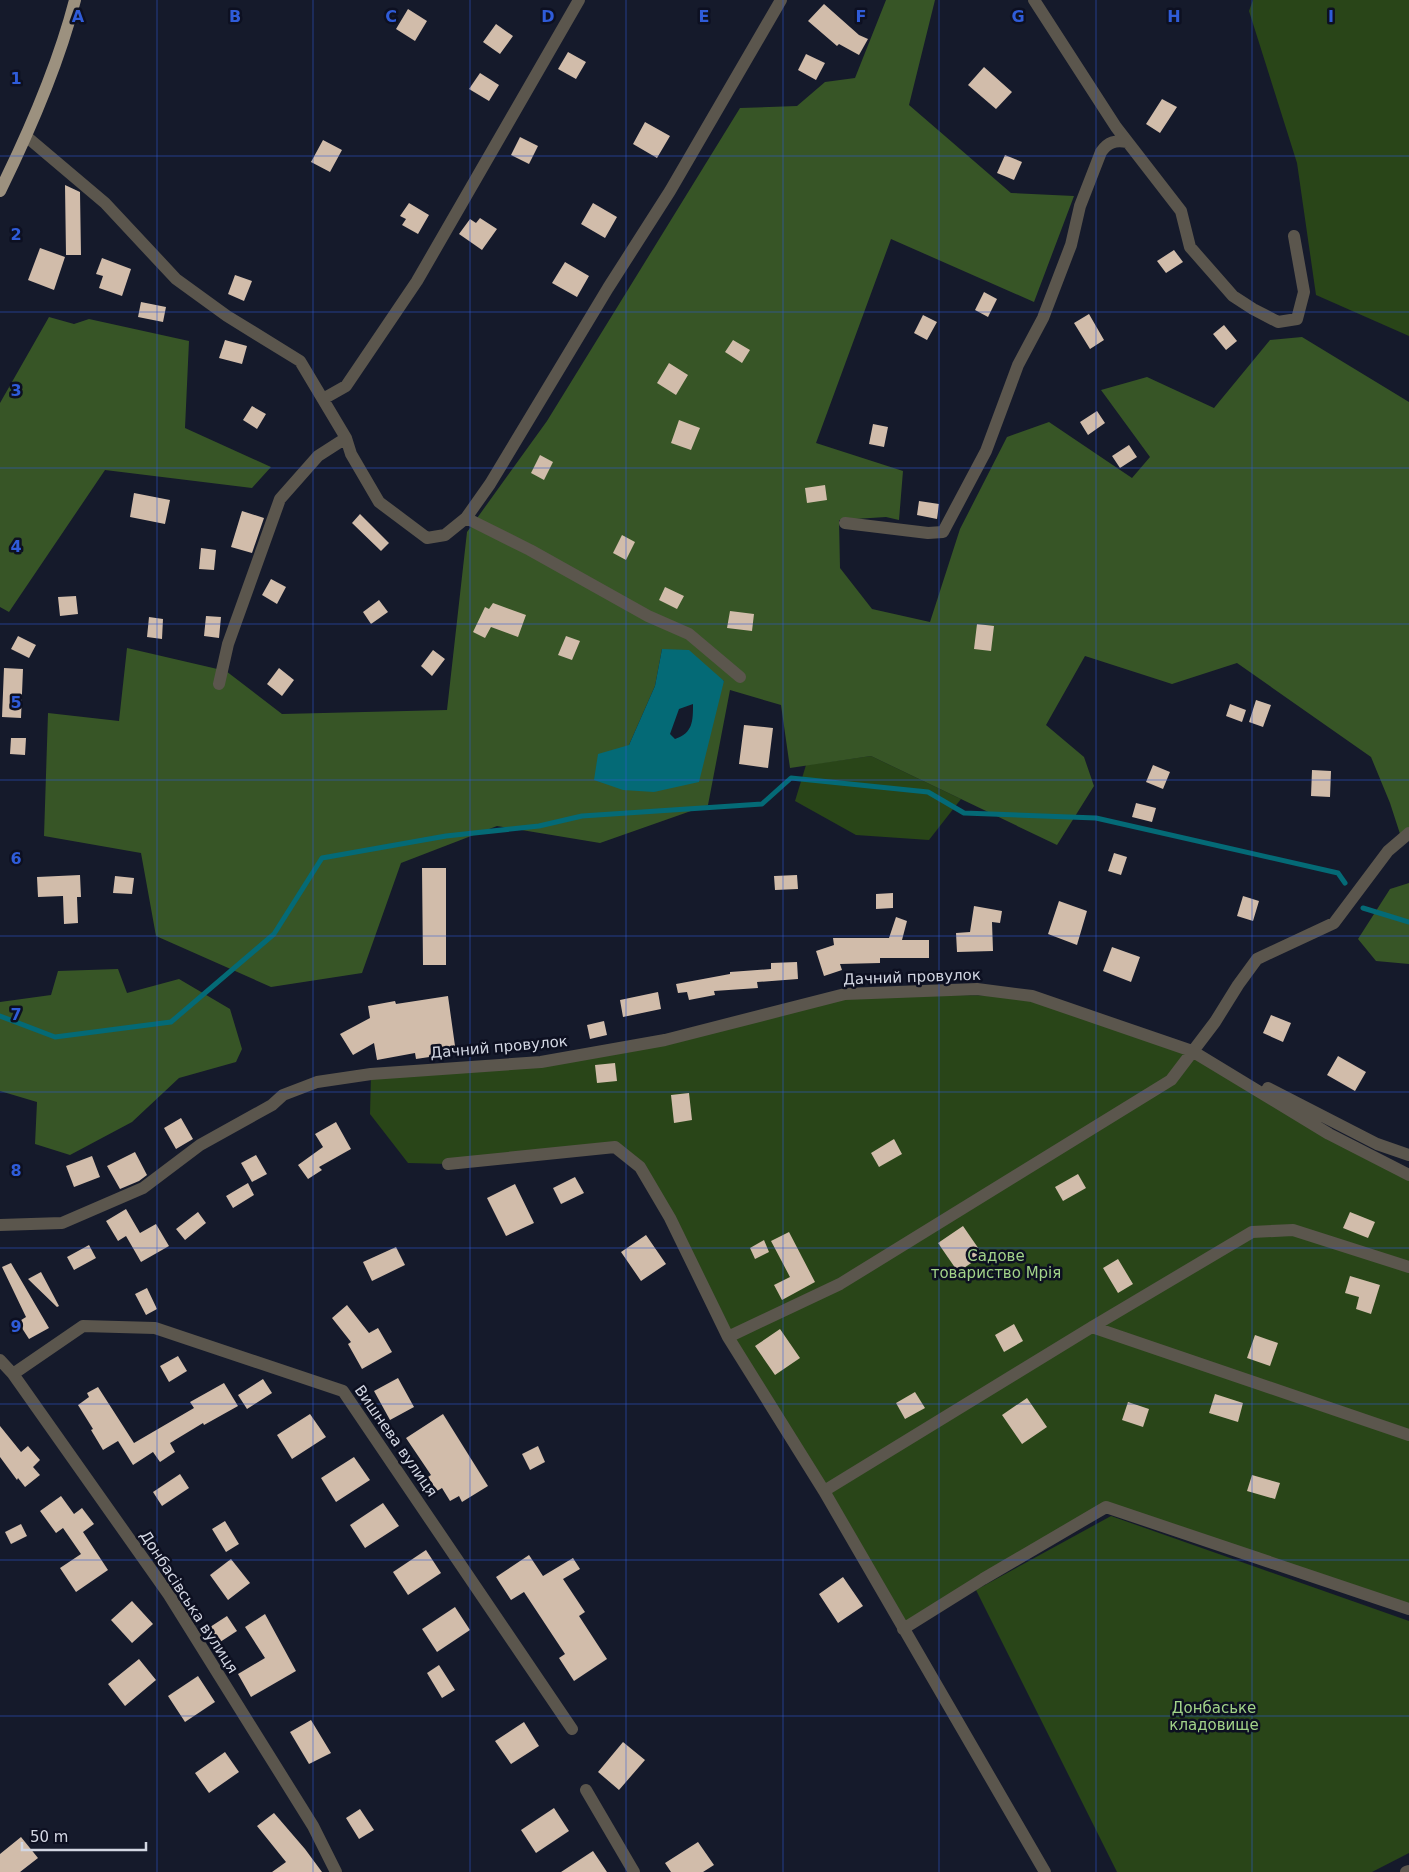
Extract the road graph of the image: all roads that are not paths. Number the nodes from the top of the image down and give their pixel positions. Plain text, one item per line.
1 (75, 0) edge
2 (579, 0) edge
3 (781, 0) edge
4 (1034, 0) edge
5 (27, 136) junction
6 (1127, 142) junction
7 (0, 191) edge
8 (1294, 236) dead end
9 (323, 399) junction
10 (346, 438) junction
11 (466, 518) junction
12 (845, 523) dead end
13 (740, 678) dead end
14 (219, 684) dead end
15 (1409, 833) edge
16 (1192, 1051) junction
17 (1409, 1155) edge
18 (448, 1164) dead end
19 (1409, 1175) edge
20 (0, 1225) edge
21 (1409, 1267) edge
22 (1092, 1327) junction
23 (728, 1337) junction
24 (0, 1360) edge
25 (12, 1374) junction
26 (1409, 1435) edge
27 (824, 1491) junction
28 (1409, 1609) edge
29 (903, 1629) junction
30 (572, 1728) dead end
31 (586, 1790) dead end
32 (336, 1872) edge
33 (634, 1872) edge
34 (1045, 1872) edge

1 - 5 main road
2 - 9 street
3 - 11 street
4 - 6 street
5 - 7 main road
5 - 9 street
6 - 8 street
6 - 12 street
9 - 10 street
10 - 11 street
10 - 14 street
11 - 13 street
15 - 16 street
16 - 17 street
16 - 19 street
16 - 20 street, Дачний провулок
16 - 23 street
18 - 23 street
21 - 22 street
22 - 26 street
22 - 27 street
23 - 27 street
24 - 25 street, Донбасівська вулиця
25 - 30 street, Вишнева вулиця
25 - 32 street, Донбасівська вулиця
27 - 29 street
28 - 29 street
29 - 34 street
31 - 33 street

